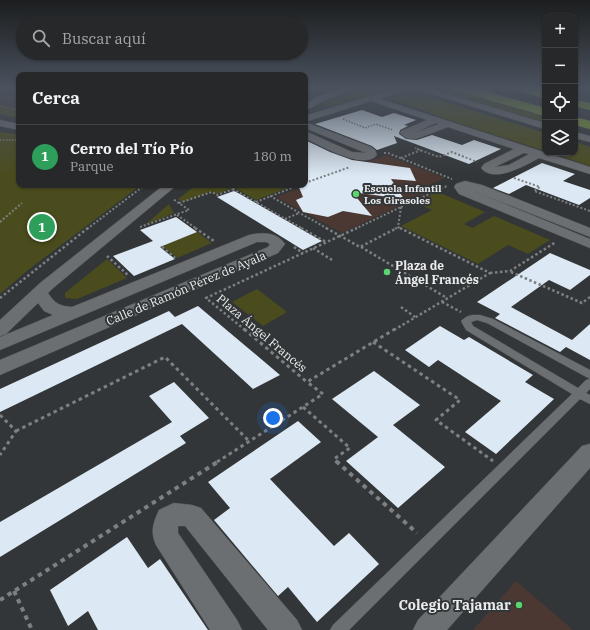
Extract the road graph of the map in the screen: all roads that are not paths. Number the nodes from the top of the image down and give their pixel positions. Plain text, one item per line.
1 (428, 117) edge
2 (516, 117) edge
3 (436, 120) junction
4 (578, 122) edge
5 (0, 123) edge
6 (448, 124) junction
7 (542, 125) edge
8 (590, 125) edge
9 (16, 126) edge
10 (308, 126) edge
11 (308, 135) edge
12 (578, 136) edge
13 (590, 139) edge
14 (524, 149) junction
15 (538, 154) junction
16 (590, 171) edge
17 (167, 188) edge
18 (590, 233) edge
19 (590, 244) edge
20 (39, 292) junction
21 (76, 313) junction
22 (0, 330) edge
23 (0, 344) edge
24 (0, 368) edge
25 (590, 375) edge
26 (590, 383) edge
27 (584, 397) edge
28 (590, 453) edge
29 (227, 630) edge
30 (286, 630) edge
31 (338, 630) edge
32 (428, 630) edge

1 - 3 street
2 - 7 street
3 - 6 street
3 - 6 street
4 - 8 highway
5 - 9 street
6 - 14 street
10 - 11 street
12 - 13 street
14 - 15 street
14 - 15 street
15 - 16 street
17 - 20 street
18 - 19 street
20 - 21 street
20 - 22 street
21 - 23 street, Calle de Ramón Pérez de Ayala
21 - 24 street, Calle de Ramón Pérez de Ayala
25 - 27 lane
26 - 27 lane
27 - 31 lane
28 - 32 street
29 - 30 street

